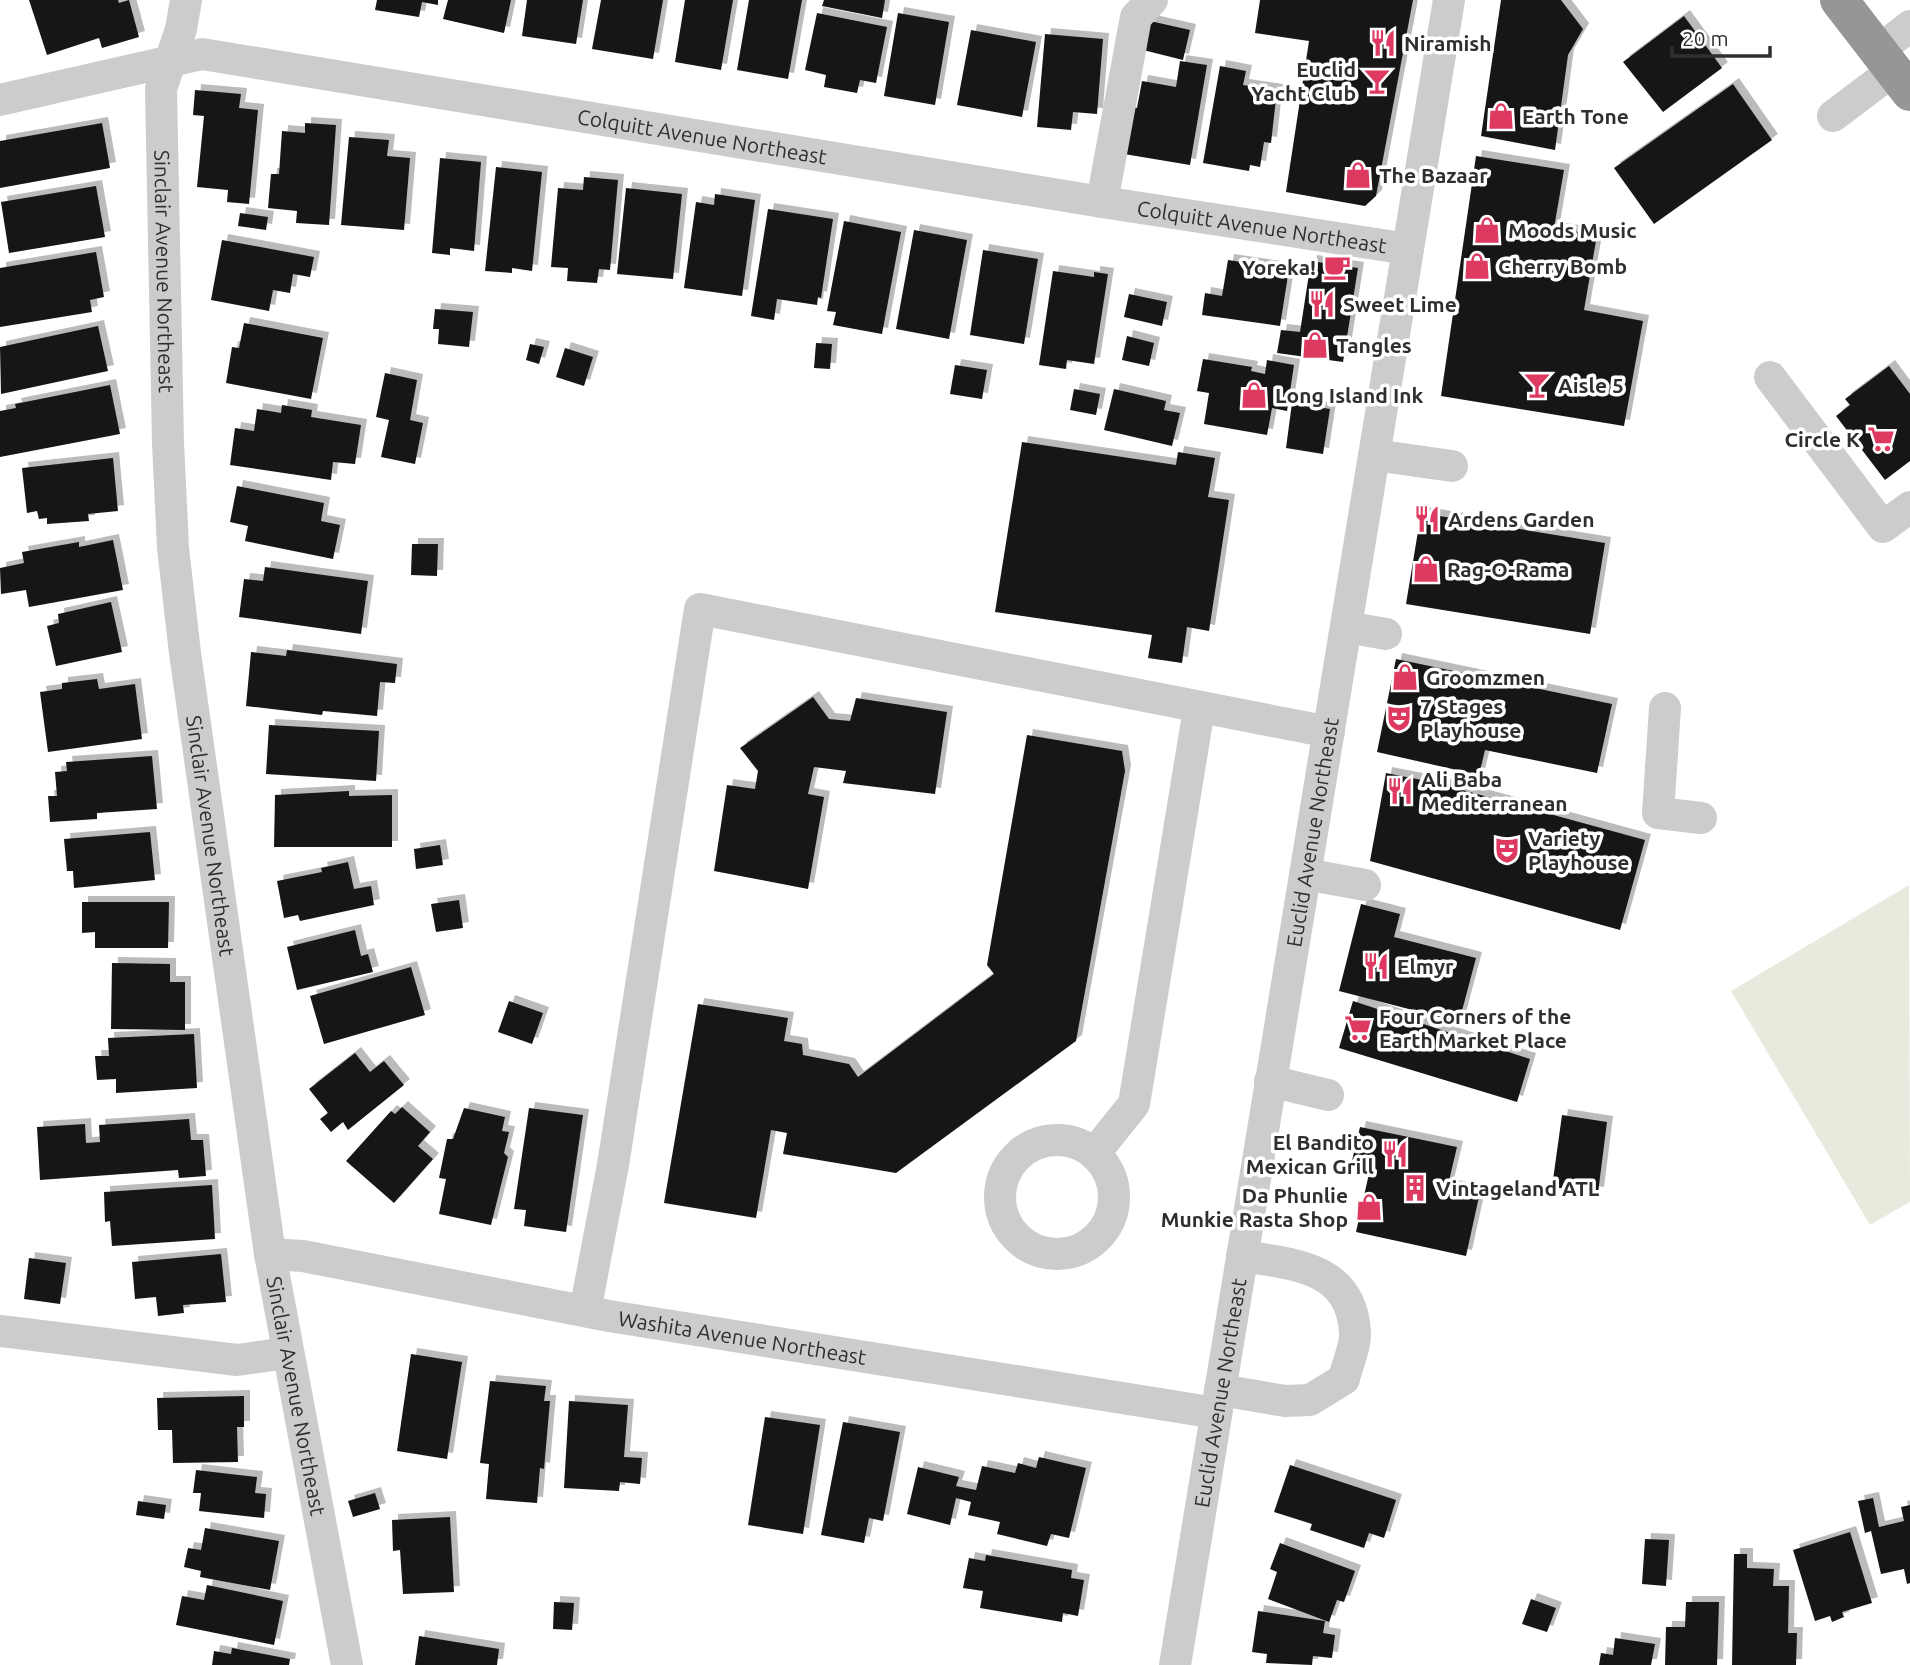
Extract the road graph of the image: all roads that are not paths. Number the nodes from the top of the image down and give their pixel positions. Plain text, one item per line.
1 (186, 0) edge
2 (1152, 0) edge
3 (1449, 0) edge
4 (1839, 0) edge
5 (1910, 26) edge
6 (172, 60) junction
7 (1894, 71) edge
8 (0, 100) edge
9 (1833, 116) dead end
10 (1102, 202) junction
11 (1408, 249) junction
12 (1770, 377) dead end
13 (1374, 455) junction
14 (1452, 467) dead end
15 (1910, 508) edge
16 (1346, 627) junction
17 (1386, 634) dead end
18 (1665, 708) dead end
19 (1199, 709) junction
20 (1329, 732) junction
21 (1701, 818) dead end
22 (1305, 874) junction
23 (1364, 885) dead end
24 (1270, 1081) junction
25 (1328, 1095) dead end
26 (1094, 1154) dead end
27 (271, 1254) junction
28 (1242, 1256) junction
29 (585, 1311) junction
30 (0, 1331) edge
31 (287, 1353) junction
32 (1218, 1402) junction
33 (347, 1665) edge
34 (1175, 1665) edge

1 - 6 street, Sinclair Avenue Northeast
2 - 10 street
3 - 11 street, Euclid Avenue Northeast
4 - 7 highway
5 - 7 street
6 - 8 street, Colquitt Avenue Northeast
6 - 10 street, Colquitt Avenue Northeast
6 - 27 street, Sinclair Avenue Northeast
7 - 9 street
10 - 11 street, Colquitt Avenue Northeast
11 - 13 street, Euclid Avenue Northeast
12 - 15 street
13 - 14 street
13 - 16 street, Euclid Avenue Northeast
16 - 17 street
16 - 20 street, Euclid Avenue Northeast
18 - 21 street
19 - 20 street
19 - 26 street
19 - 29 street
20 - 22 street, Euclid Avenue Northeast
22 - 23 street
22 - 24 street, Euclid Avenue Northeast
24 - 25 street
24 - 28 street, Euclid Avenue Northeast
27 - 29 street, Washita Avenue Northeast
27 - 31 street, Sinclair Avenue Northeast
28 - 32 street, Euclid Avenue Northeast
28 - 32 street, Washita Avenue Northeast
29 - 32 street, Washita Avenue Northeast
30 - 31 street
31 - 33 street, Sinclair Avenue Northeast
32 - 34 street, Euclid Avenue Northeast

